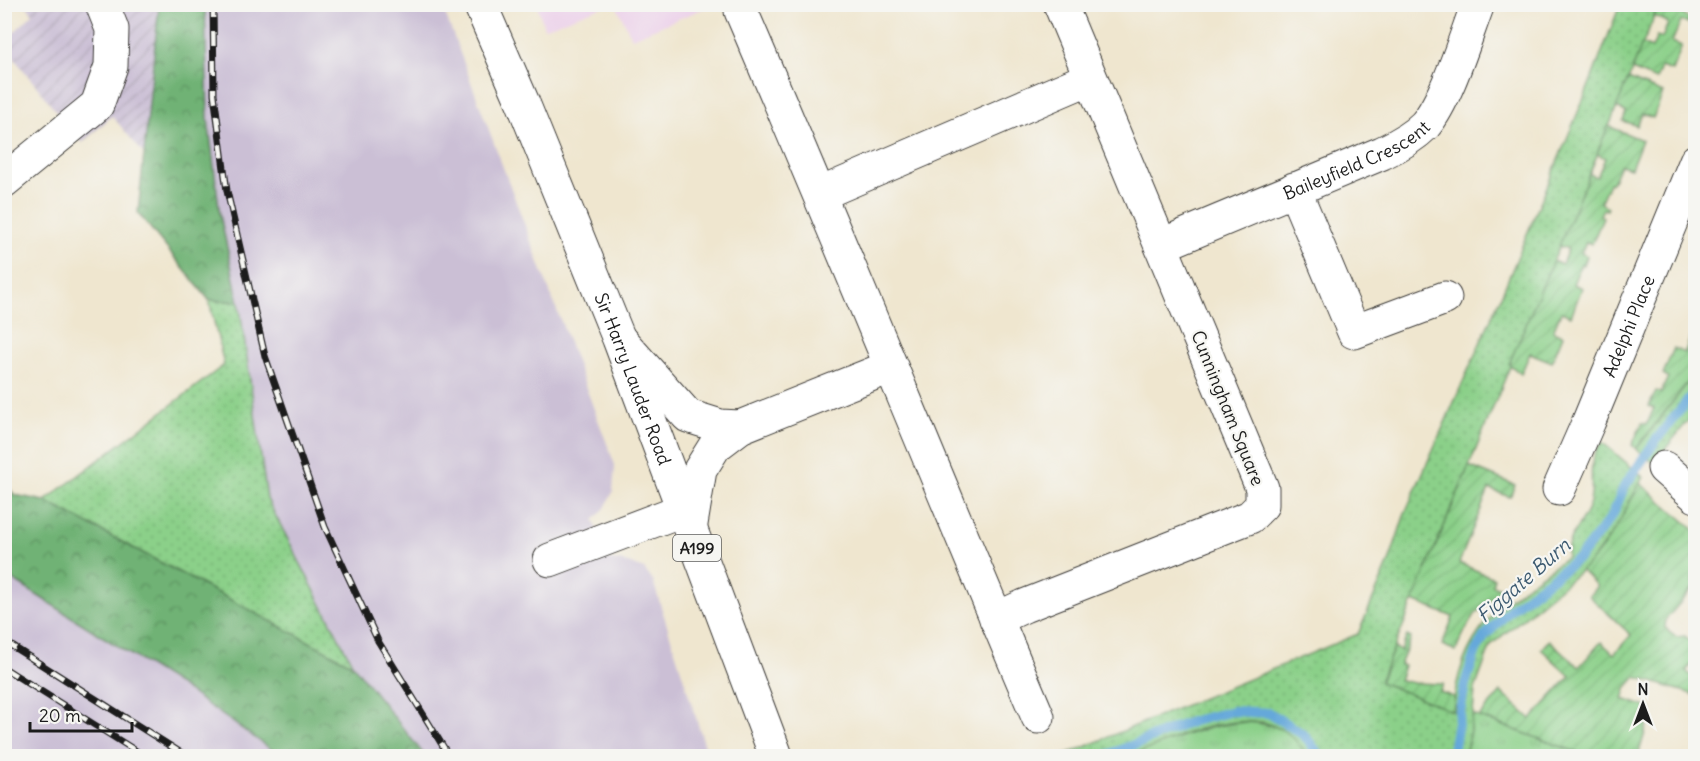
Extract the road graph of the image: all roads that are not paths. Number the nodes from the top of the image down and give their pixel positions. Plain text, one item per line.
1 (102, 4) edge
2 (480, 4) edge
3 (1060, 4) edge
4 (1478, 4) edge
5 (741, 11) dead end
6 (1090, 78) junction
7 (1695, 161) edge
8 (4, 181) edge
9 (1294, 189) junction
10 (820, 194) junction
11 (1162, 245) junction
12 (1445, 298) dead end
13 (619, 339) junction
14 (890, 367) junction
15 (740, 427) junction
16 (1664, 468) dead end
17 (1558, 489) dead end
18 (1695, 496) edge
19 (686, 520) junction
20 (550, 560) dead end
21 (996, 619) junction
22 (1038, 717) dead end
23 (776, 756) edge

1 - 8 street
2 - 13 street, Sir Harry Lauder Road / A199
3 - 6 street, Cunningham Square
4 - 9 street, Baileyfield Crescent
5 - 10 street
6 - 10 street
6 - 11 street, Cunningham Square
7 - 17 street, Adelphi Place
9 - 11 street, Baileyfield Crescent
9 - 12 street
10 - 14 street
11 - 21 street, Cunningham Square
13 - 15 street
13 - 19 street, Sir Harry Lauder Road / A199
14 - 15 street
14 - 21 street
15 - 19 street
16 - 18 street
19 - 20 street
19 - 23 street, Sir Harry Lauder Road / A199
21 - 22 street

